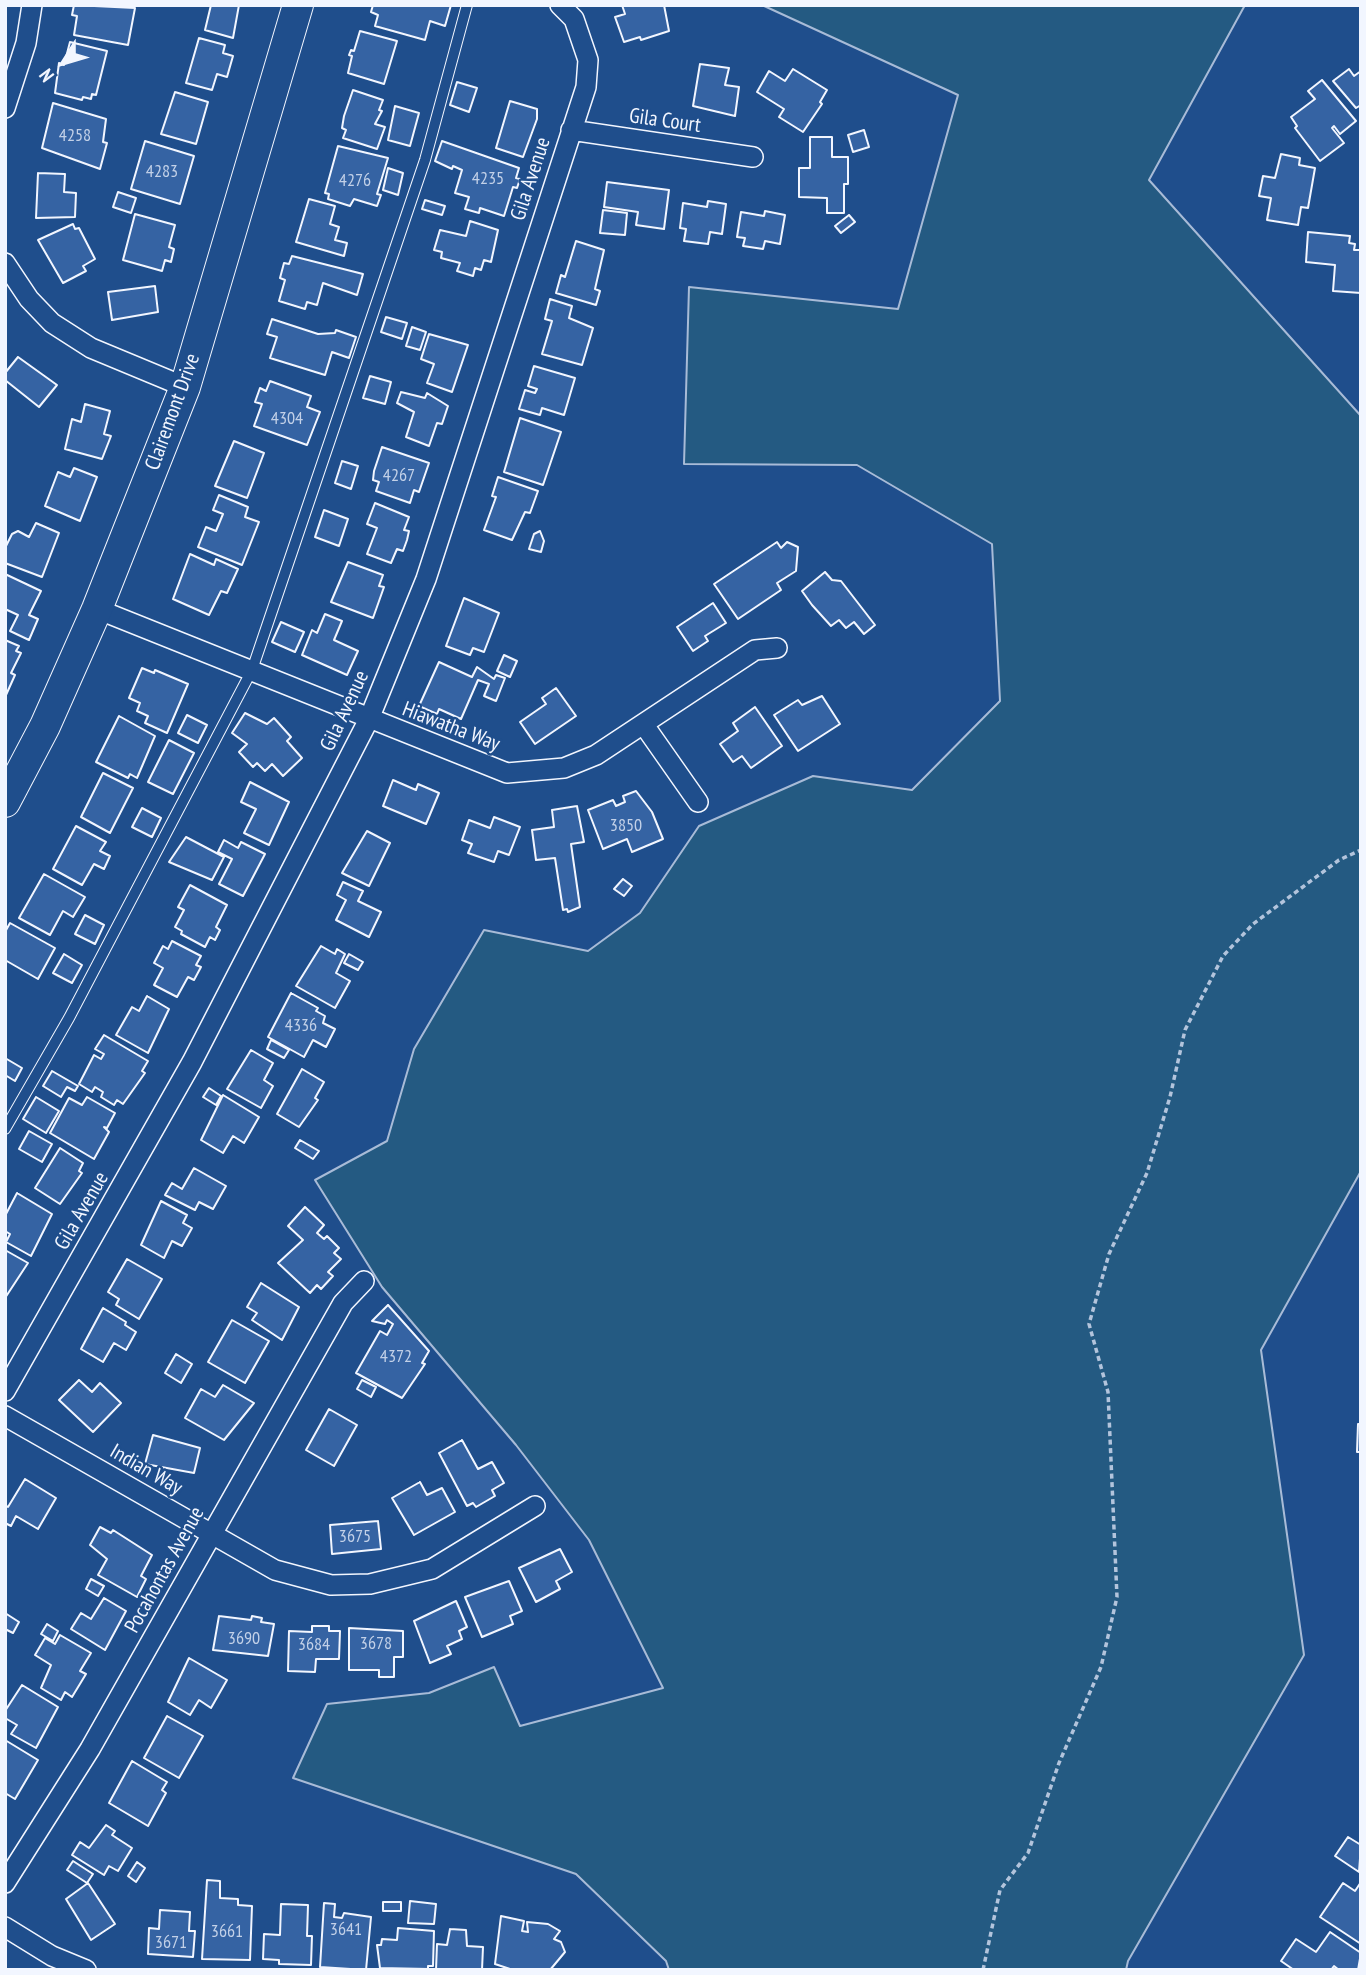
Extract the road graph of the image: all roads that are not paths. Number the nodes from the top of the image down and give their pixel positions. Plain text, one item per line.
1 (32, 5) edge
2 (298, 5) edge
3 (467, 5) edge
4 (560, 5) edge
5 (5, 108) edge
6 (571, 130) junction
7 (753, 157) dead end
8 (5, 263) edge
9 (185, 387) junction
10 (97, 609) junction
11 (777, 648) dead end
12 (251, 670) junction
13 (369, 719) junction
14 (644, 725) junction
15 (5, 802) edge
16 (698, 802) dead end
17 (5, 1129) edge
18 (364, 1281) dead end
19 (5, 1391) edge
20 (5, 1416) edge
21 (535, 1506) dead end
22 (212, 1534) junction
23 (5, 1883) edge
24 (5, 1927) edge
25 (86, 1970) edge

1 - 5 street
2 - 9 main road, Clairemont Drive
3 - 12 lane
4 - 6 street, Gila Avenue
6 - 7 street, Gila Court
6 - 13 street, Gila Avenue
8 - 9 street
9 - 10 main road, Clairemont Drive
10 - 12 street, Hiawatha Way
10 - 15 main road, Clairemont Drive
11 - 14 street, Hiawatha Way
12 - 13 street, Hiawatha Way
12 - 17 lane
13 - 14 street, Hiawatha Way
13 - 19 street, Gila Avenue
14 - 16 street
18 - 22 street, Pocahontas Avenue
20 - 22 street, Indian Way
21 - 22 street, Indian Way
22 - 23 street, Pocahontas Avenue
24 - 25 street

